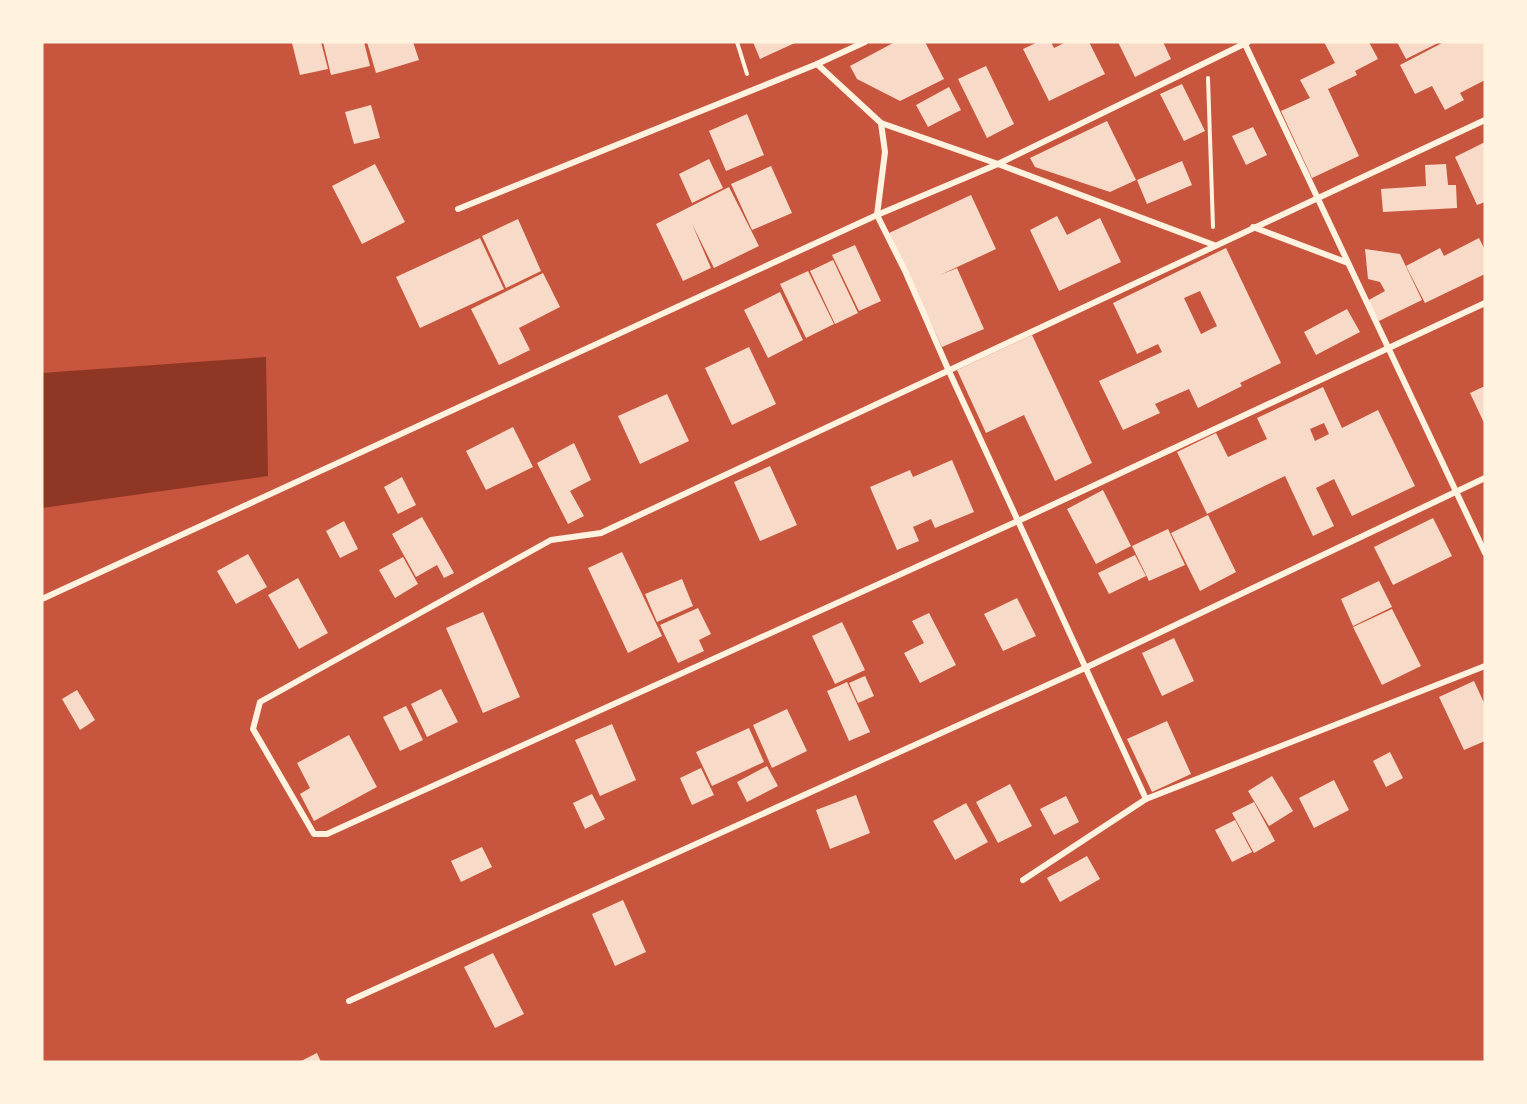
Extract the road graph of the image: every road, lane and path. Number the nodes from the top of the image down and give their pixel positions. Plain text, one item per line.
1 (737, 42) edge
2 (865, 42) edge
3 (1246, 43) edge
4 (1208, 62) junction
5 (817, 64) junction
6 (752, 89) junction
7 (1485, 120) edge
8 (881, 123) junction
9 (998, 164) junction
10 (1317, 198) junction
11 (458, 209) dead end
12 (877, 215) junction
13 (1253, 227) junction
14 (1214, 245) junction
15 (1348, 264) junction
16 (1485, 303) edge
17 (1389, 348) junction
18 (948, 369) junction
19 (1485, 478) edge
20 (1457, 492) junction
21 (1018, 521) junction
22 (1485, 553) edge
23 (42, 599) edge
24 (1485, 666) edge
25 (1085, 668) junction
26 (1146, 799) junction
27 (1023, 880) dead end
28 (349, 1001) dead end

1 - 6 path
2 - 5 street
3 - 4 street
3 - 10 street
4 - 9 street
4 - 14 path
5 - 6 street
5 - 8 street
6 - 11 street
7 - 10 street
8 - 9 street
8 - 12 street
9 - 12 street
9 - 14 street
10 - 13 street
10 - 15 street
12 - 18 street
12 - 23 street
13 - 14 street
13 - 15 street
14 - 18 street
15 - 17 street
16 - 17 street
17 - 20 street
17 - 21 street
18 - 21 street
18 - 21 street
19 - 20 street
20 - 22 street
20 - 25 street
21 - 25 street
24 - 26 street
25 - 26 street
25 - 28 street
26 - 27 street

